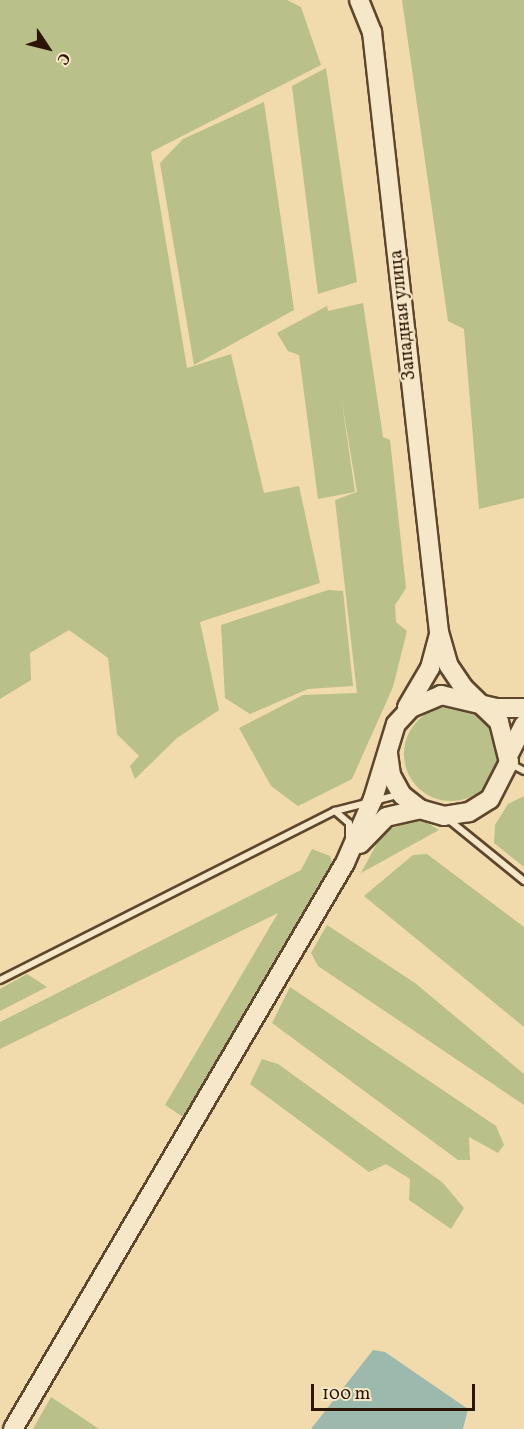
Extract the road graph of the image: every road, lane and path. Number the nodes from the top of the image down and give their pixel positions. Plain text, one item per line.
1 (359, 0) edge
2 (439, 632) junction
3 (474, 700) junction
4 (524, 708) edge
5 (396, 724) junction
6 (524, 725) edge
7 (388, 753) junction
8 (514, 762) edge
9 (402, 795) junction
10 (373, 799) junction
11 (420, 809) junction
12 (335, 811) junction
13 (444, 816) junction
14 (345, 863) junction
15 (524, 881) edge
16 (0, 980) edge
17 (13, 1429) edge

1 - 2 main road, Западная улица
2 - 3 main road, Западная улица
2 - 5 main road, Западная улица
3 - 4 main road
3 - 5 main road
3 - 8 main road
5 - 7 main road
6 - 8 main road
7 - 9 main road
7 - 10 main road
8 - 13 main road
9 - 10 lane
9 - 11 main road
10 - 12 lane
10 - 14 main road
11 - 13 main road
11 - 14 main road
12 - 14 lane
12 - 16 lane
13 - 15 lane
14 - 17 main road

